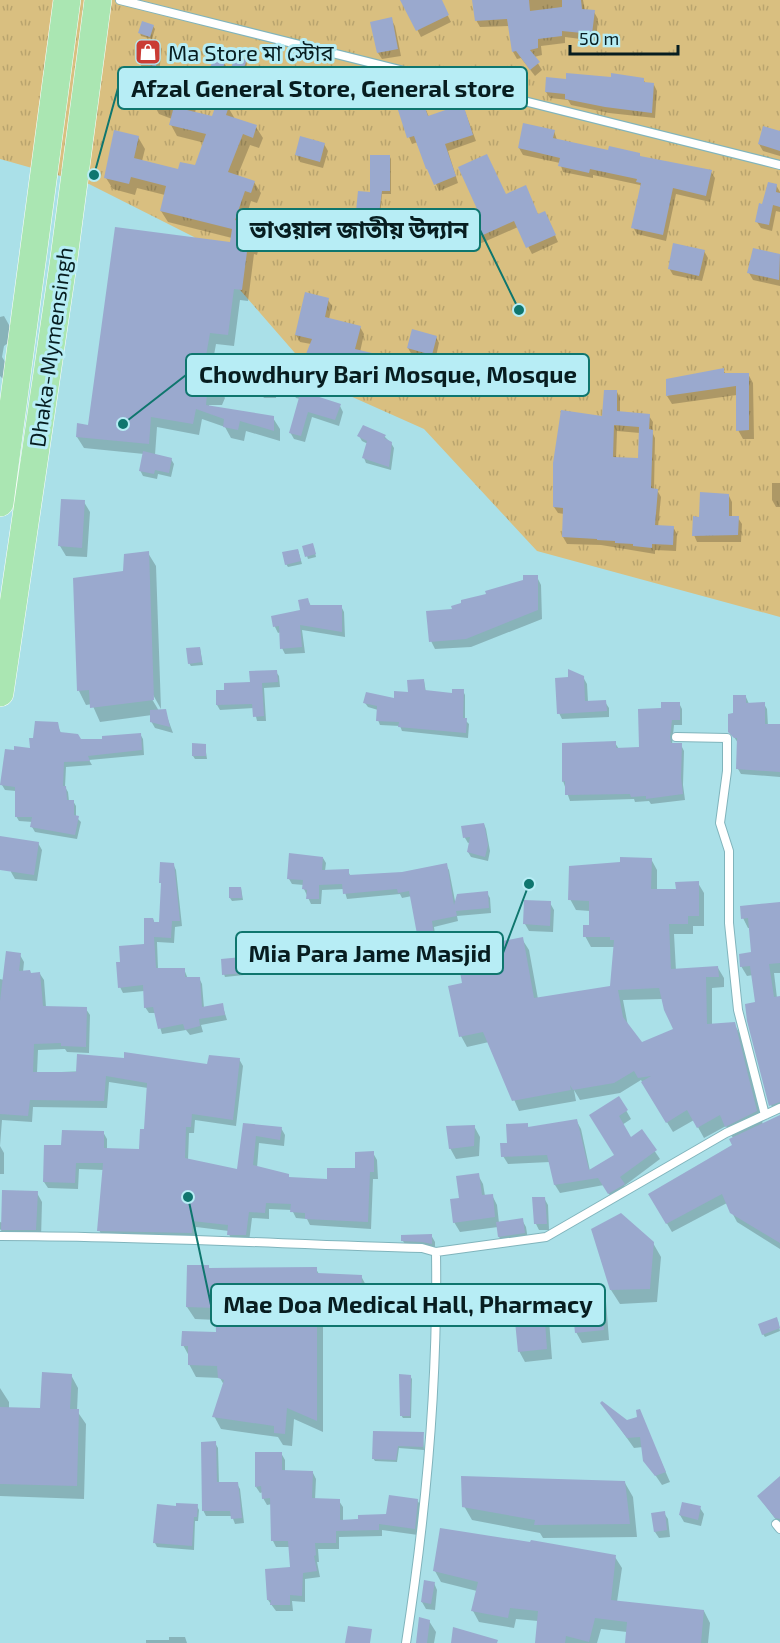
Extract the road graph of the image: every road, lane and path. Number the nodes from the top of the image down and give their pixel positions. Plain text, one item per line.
1 (67, 0) edge
2 (98, 0) edge
3 (120, 0) edge
4 (780, 165) edge
5 (0, 503) edge
6 (0, 693) edge
7 (676, 737) dead end
8 (780, 1108) edge
9 (765, 1115) junction
10 (0, 1236) edge
11 (436, 1252) junction
12 (406, 1643) edge

1 - 5 highway, Dhaka-Mymensingh
2 - 6 highway, Dhaka-Mymensingh
3 - 4 lane
7 - 9 lane
8 - 9 lane
9 - 11 lane
10 - 11 lane
11 - 12 lane

